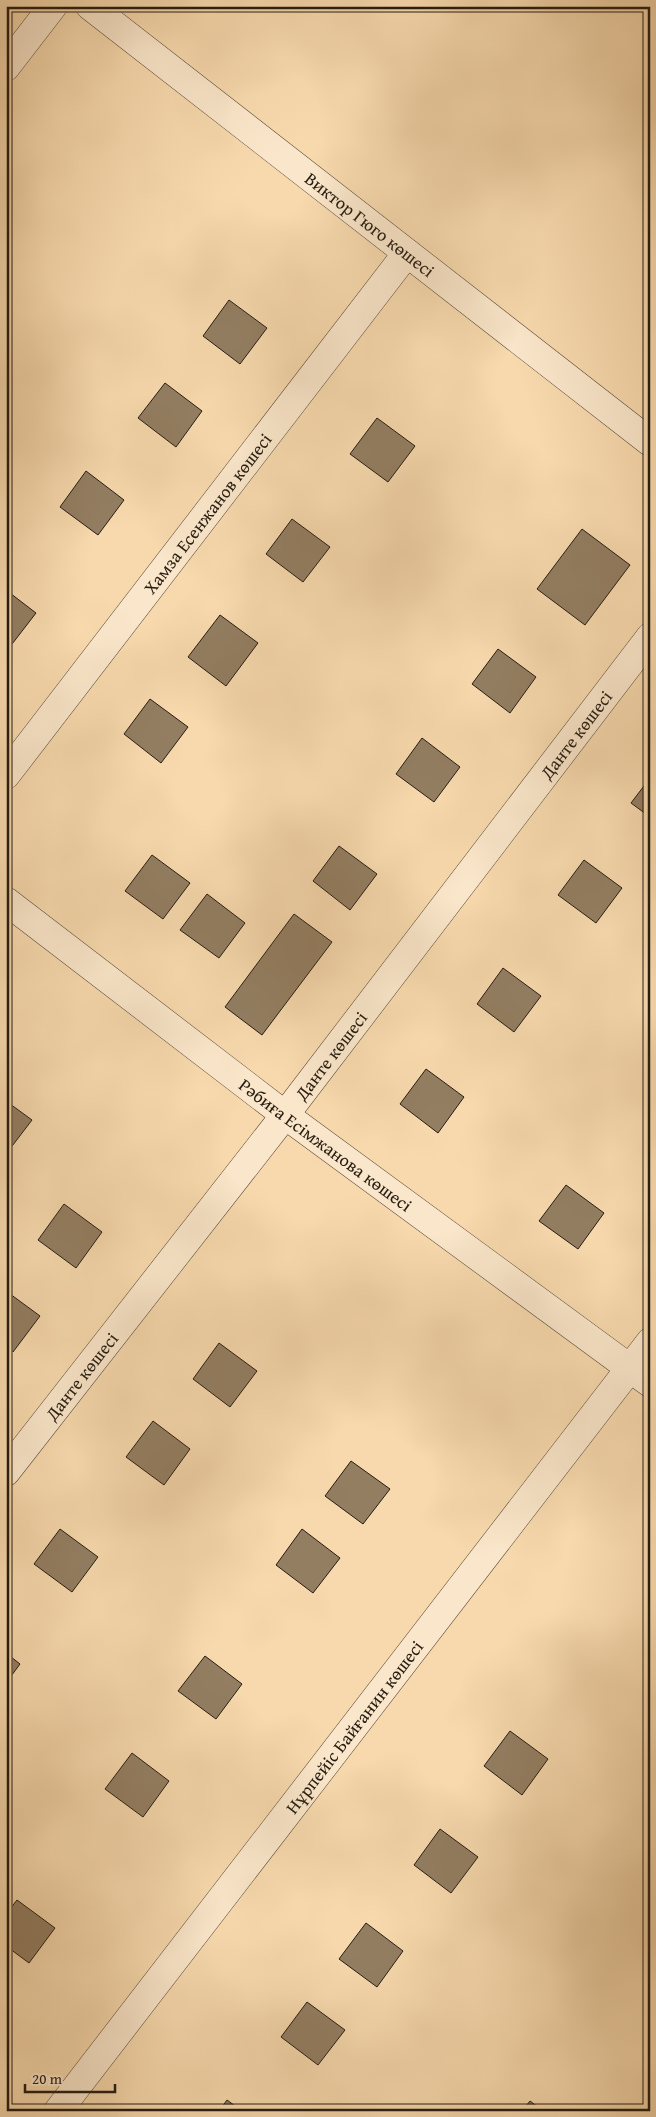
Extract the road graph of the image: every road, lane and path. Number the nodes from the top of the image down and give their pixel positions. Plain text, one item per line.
1 (53, 6) edge
2 (90, 6) edge
3 (6, 67) edge
4 (408, 253) junction
5 (650, 442) edge
6 (650, 637) edge
7 (6, 774) edge
8 (6, 901) edge
9 (285, 1115) junction
10 (650, 1342) edge
11 (640, 1375) edge
12 (6, 1472) edge
13 (58, 2111) edge

1 - 3 street
2 - 4 street, Виктор Гюго көшесі
4 - 5 street, Виктор Гюго көшесі
4 - 7 street, Хамза Есенжанов көшесі
6 - 9 street, Данте көшесі
8 - 9 street, Рәбиға Есімжанова көшесі
9 - 11 street, Рәбиға Есімжанова көшесі
9 - 12 street, Данте көшесі
10 - 11 street, Нұрпейіс Байғанин көшесі
11 - 13 street, Нұрпейіс Байғанин көшесі

